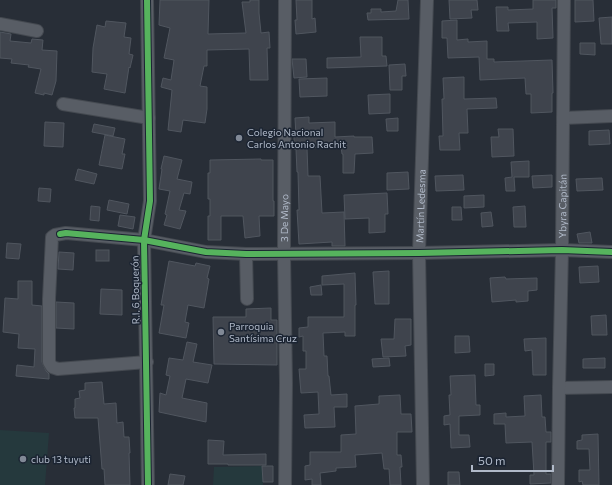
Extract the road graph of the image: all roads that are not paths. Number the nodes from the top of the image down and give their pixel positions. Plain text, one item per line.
1 (147, 0) edge
2 (285, 0) edge
3 (427, 0) edge
4 (564, 0) edge
5 (0, 24) edge
6 (37, 31) dead end
7 (63, 104) dead end
8 (612, 116) edge
9 (149, 118) junction
10 (563, 118) junction
11 (144, 240) junction
12 (562, 250) junction
13 (612, 252) edge
14 (246, 254) junction
15 (284, 254) junction
16 (418, 254) junction
17 (247, 300) dead end
18 (147, 362) junction
19 (612, 387) edge
20 (558, 388) junction
21 (148, 485) edge
22 (285, 485) edge
23 (423, 485) edge
24 (558, 485) edge

1 - 9 street, R.I. 6 Boquerón
2 - 15 street, 3 De Mayo
3 - 16 street, Martín Ledesma
4 - 10 street, Ybyra Capitán
5 - 6 street
7 - 9 street
8 - 10 street
9 - 11 street, R.I. 6 Boquerón
10 - 12 street, Ybyra Capitán
11 - 14 street
11 - 18 street, R.I. 6 Boquerón
11 - 18 street
12 - 13 street
12 - 16 street
12 - 20 street, Ybyra Capitán
14 - 15 street
14 - 17 street
15 - 16 street
15 - 22 street, 3 De Mayo
16 - 23 street, Martín Ledesma
18 - 21 street, R.I. 6 Boquerón
19 - 20 street
20 - 24 street, Ybyra Capitán

